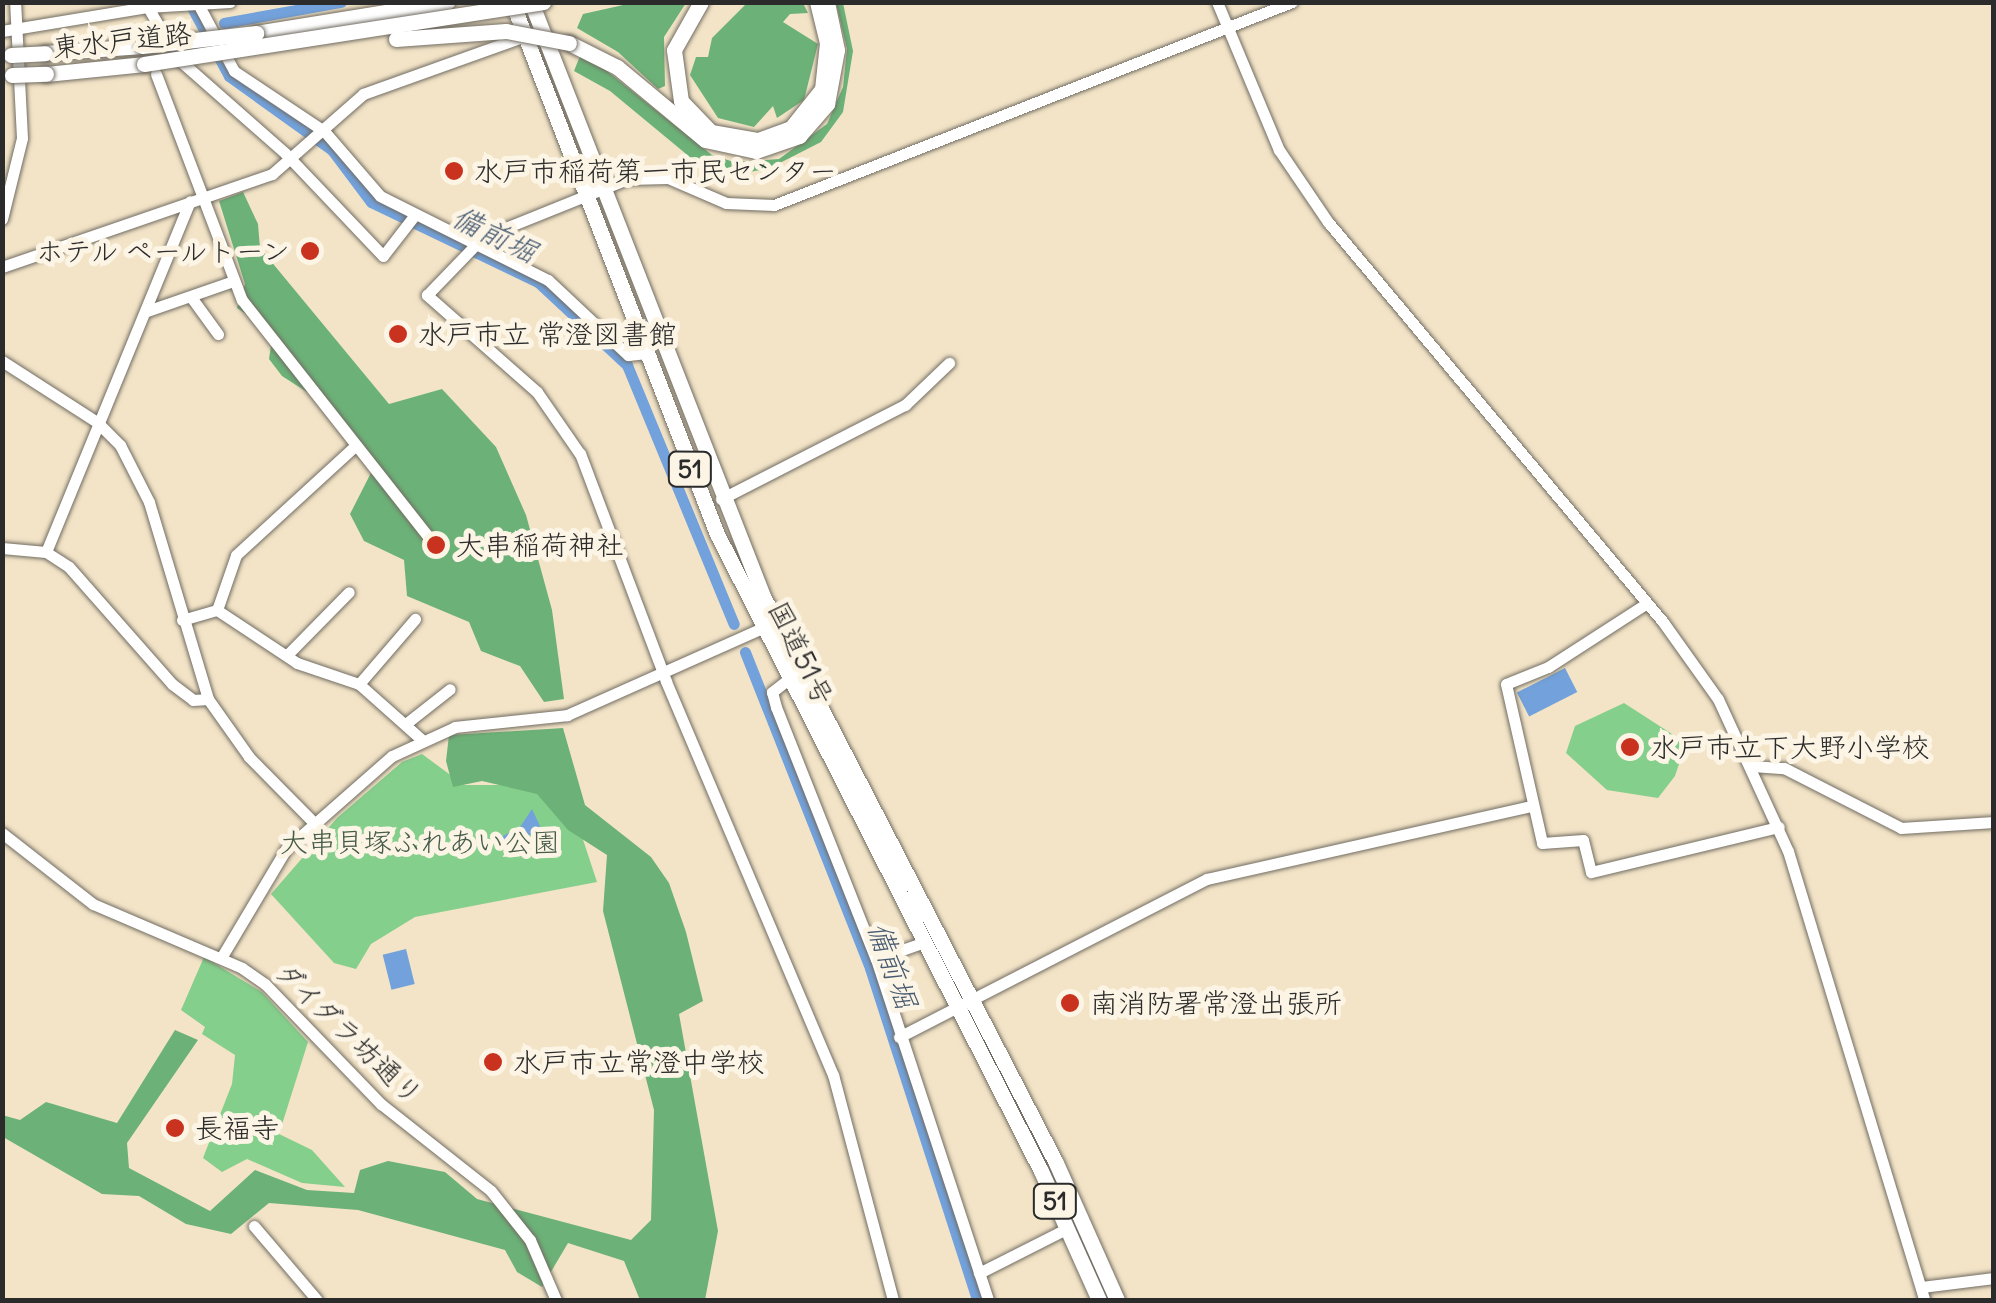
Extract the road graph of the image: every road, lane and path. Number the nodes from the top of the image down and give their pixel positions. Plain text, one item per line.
1 (16, 2) edge
2 (230, 2) edge
3 (398, 2) edge
4 (448, 2) edge
5 (512, 2) edge
6 (532, 2) edge
7 (543, 2) edge
8 (701, 2) edge
9 (817, 2) edge
10 (827, 2) edge
11 (1217, 2) edge
12 (1292, 2) edge
13 (194, 4) edge
14 (146, 5) edge
15 (1226, 25) junction
16 (22, 28) junction
17 (2, 30) edge
18 (256, 33) junction
19 (524, 36) junction
20 (7, 56) edge
21 (208, 56) junction
22 (150, 69) junction
23 (8, 75) edge
24 (323, 134) junction
25 (290, 160) junction
26 (594, 191) junction
27 (196, 198) junction
28 (2, 218) edge
29 (410, 223) junction
30 (469, 248) junction
31 (2, 267) edge
32 (233, 281) junction
33 (191, 297) junction
34 (148, 311) junction
35 (218, 334) dead end
36 (646, 354) junction
37 (2, 360) edge
38 (949, 364) dead end
39 (97, 422) junction
40 (355, 446) junction
41 (721, 499) junction
42 (431, 540) dead end
43 (2, 548) edge
44 (46, 552) junction
45 (349, 592) dead end
46 (1644, 605) junction
47 (216, 610) junction
48 (415, 619) dead end
49 (182, 620) junction
50 (768, 626) junction
51 (287, 655) junction
52 (663, 673) junction
53 (786, 681) junction
54 (360, 684) junction
55 (450, 689) dead end
56 (208, 699) junction
57 (408, 722) junction
58 (421, 739) junction
59 (1752, 766) junction
60 (1532, 806) junction
61 (1994, 822) edge
62 (314, 823) junction
63 (1778, 827) junction
64 (2, 833) edge
65 (922, 944) junction
66 (220, 958) junction
67 (876, 959) junction
68 (963, 1005) junction
69 (900, 1036) junction
70 (254, 1226) dead end
71 (1068, 1228) junction
72 (978, 1272) junction
73 (1994, 1278) edge
74 (1922, 1294) edge
75 (317, 1300) edge
76 (556, 1300) edge
77 (893, 1300) edge
78 (988, 1300) edge
79 (1100, 1300) edge
80 (1117, 1300) edge

1 - 16 street
2 - 13 street
3 - 18 highway
4 - 18 highway, 東水戸道路
5 - 19 highway, 国道51号 / 51
6 - 26 highway, 国道51号 / 51
7 - 21 highway, 東水戸道路, bridge
8 - 9 highway
10 - 21 highway, bridge
11 - 15 street
12 - 15 street
13 - 14 street
13 - 24 street
14 - 16 street
14 - 25 street
15 - 26 street
15 - 46 street
16 - 17 street
16 - 28 street
18 - 20 highway, 東水戸道路, bridge
19 - 24 street
19 - 26 highway, 国道51号 / 51
21 - 22 highway, 東水戸道路, bridge
22 - 23 highway, 東水戸道路, bridge
22 - 27 street
24 - 25 street
24 - 29 street
25 - 27 street
25 - 29 street
26 - 30 street
26 - 36 highway, 国道51号 / 51
26 - 41 highway, 国道51号 / 51
27 - 31 street
27 - 32 street
27 - 34 street
29 - 30 street
30 - 36 street
30 - 52 street
32 - 33 street
32 - 40 street
33 - 34 street
33 - 35 street
34 - 39 street
36 - 50 highway, 国道51号 / 51
37 - 39 street
38 - 41 street
39 - 44 street
39 - 49 street
40 - 42 street
40 - 47 street
41 - 50 highway, 国道51号 / 51
43 - 44 street
44 - 56 street
45 - 51 street
46 - 59 street
46 - 60 street
47 - 49 street
47 - 51 street
48 - 54 street
49 - 56 street
50 - 52 street
50 - 53 highway, 国道51号 / 51
50 - 68 highway, 国道51号 / 51
51 - 54 street
52 - 58 street
52 - 77 street
53 - 65 highway, 国道51号 / 51
53 - 67 street
54 - 57 street
55 - 57 street
56 - 62 street
57 - 58 street
58 - 62 street
59 - 61 street
59 - 63 street
60 - 63 street
60 - 68 street
62 - 66 street
63 - 74 street
64 - 66 street, ダイダラ坊通り
65 - 67 street
65 - 68 highway, 国道51号 / 51
66 - 76 street, ダイダラ坊通り
67 - 69 street
68 - 69 street
68 - 71 highway, 国道51号 / 51
68 - 80 highway, 国道51号 / 51
69 - 72 street
70 - 75 street
71 - 72 street
71 - 79 highway, 国道51号 / 51
72 - 78 street
73 - 74 street

